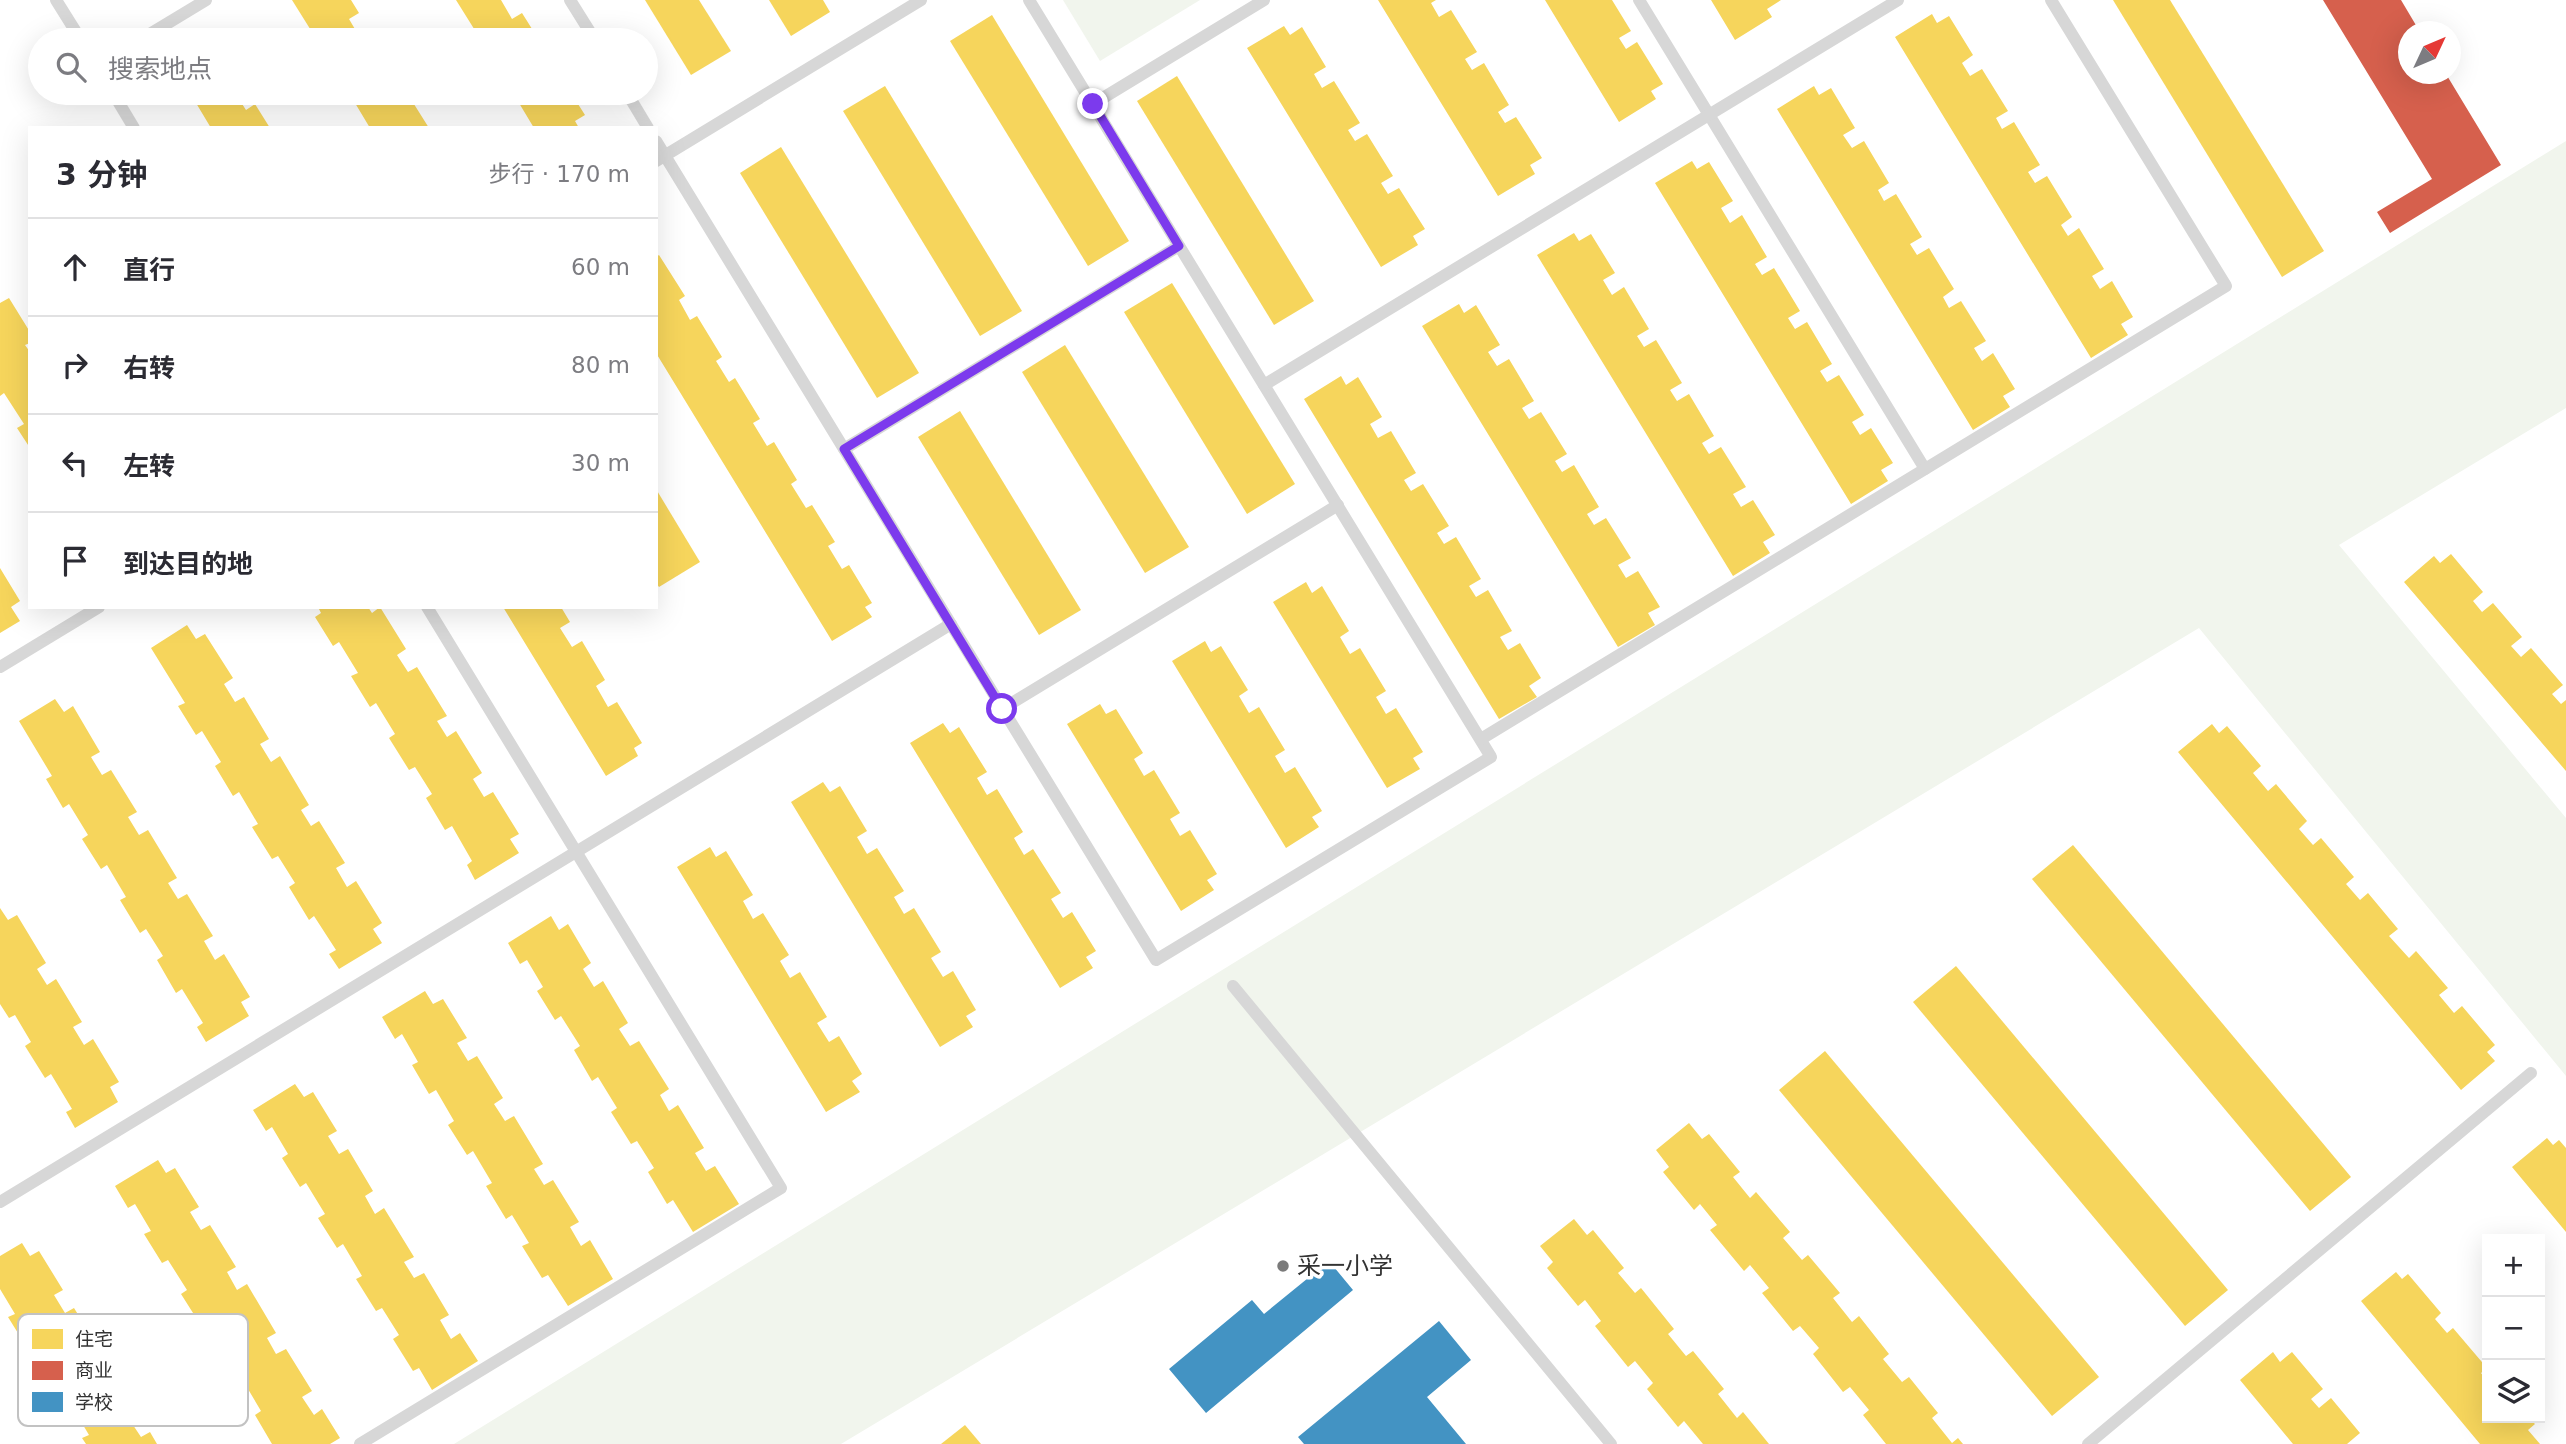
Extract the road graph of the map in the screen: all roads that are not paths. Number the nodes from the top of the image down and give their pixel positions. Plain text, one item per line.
1 (56, 0) edge
2 (206, 0) edge
3 (570, 0) edge
4 (921, 0) edge
5 (1029, 0) edge
6 (1264, 0) edge
7 (1639, 0) edge
8 (1898, 0) edge
9 (2051, 0) edge
10 (74, 28) edge
11 (160, 28) edge
12 (588, 28) edge
13 (1093, 104) junction
14 (120, 105) edge
15 (634, 105) edge
16 (1709, 115) junction
17 (133, 126) edge
18 (647, 126) edge
19 (661, 158) edge
20 (1179, 246) junction
21 (1265, 385) junction
22 (844, 449) junction
23 (1925, 469) junction
24 (1338, 505) junction
25 (96, 609) edge
26 (428, 609) edge
27 (951, 624) junction
28 (0, 667) edge
29 (1002, 709) junction
30 (1481, 739) junction
31 (576, 852) junction
32 (1233, 986) dead end
33 (2530, 1073) dead end
34 (0, 1202) edge
35 (360, 1444) edge
36 (1611, 1444) edge
37 (2088, 1444) edge

1 - 10 lane
2 - 11 lane
3 - 12 lane
4 - 19 lane
5 - 13 lane
6 - 13 lane
7 - 16 lane
8 - 16 lane
9 - 23 lane
13 - 20 lane
14 - 17 lane
15 - 18 lane
16 - 21 lane
16 - 23 lane
19 - 22 lane
20 - 21 lane
20 - 22 lane
21 - 24 lane
22 - 27 lane
23 - 30 lane
24 - 29 lane
24 - 30 lane
25 - 28 lane
26 - 31 lane
27 - 29 lane
27 - 31 lane
29 - 30 lane
31 - 34 lane
31 - 35 lane
32 - 36 lane
33 - 37 lane

